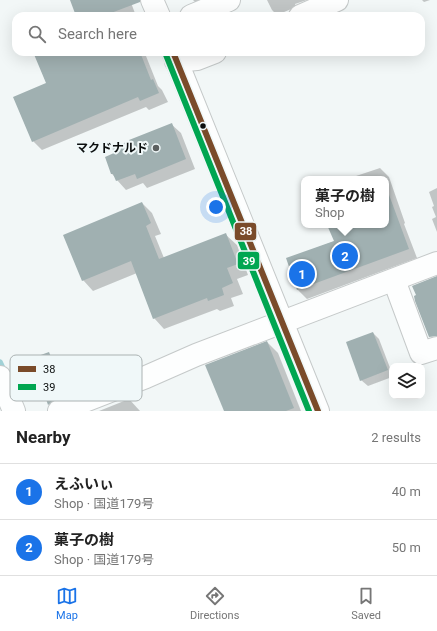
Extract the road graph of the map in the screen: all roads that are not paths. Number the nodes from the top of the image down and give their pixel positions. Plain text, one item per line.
1 (152, 0) edge
2 (229, 0) edge
3 (337, 0) edge
4 (156, 12) edge
5 (200, 12) edge
6 (309, 12) edge
7 (174, 56) edge
8 (205, 56) edge
9 (437, 263) edge
10 (394, 280) junction
11 (282, 322) junction
12 (437, 348) edge
13 (0, 377) edge
14 (142, 379) edge
15 (85, 401) edge
16 (14, 411) edge
17 (59, 411) edge
18 (318, 411) edge

1 - 4 main road
2 - 5 main road
3 - 6 main road
7 - 8 main road
7 - 11 main road
9 - 10 main road
10 - 11 main road
10 - 12 main road
11 - 14 main road
11 - 18 main road
13 - 16 main road
15 - 17 main road

